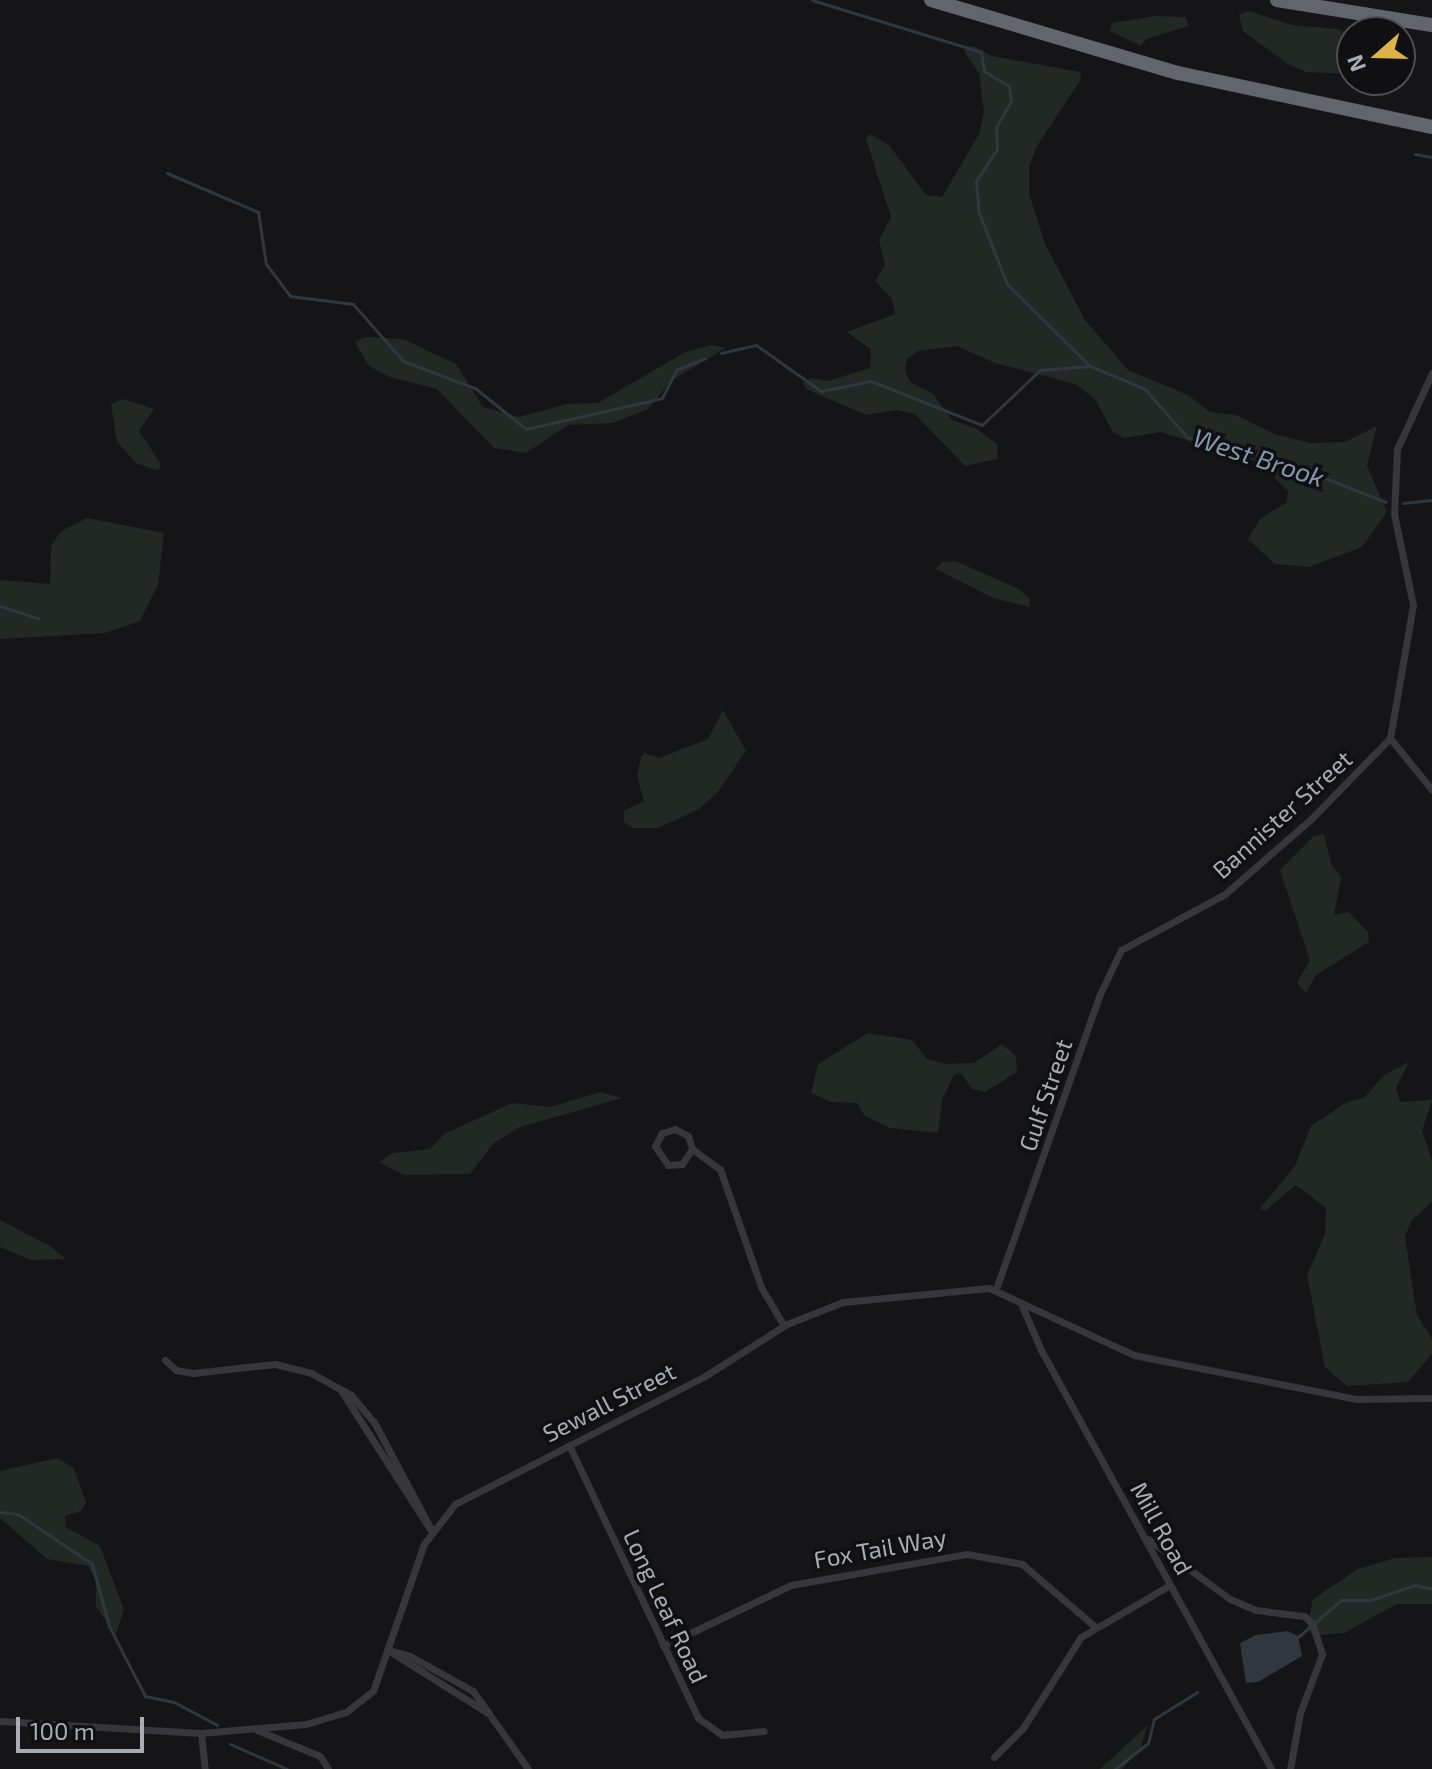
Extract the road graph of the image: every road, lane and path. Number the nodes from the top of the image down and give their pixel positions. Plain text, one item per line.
1 (931, 0) edge
2 (1277, 0) edge
3 (1432, 25) edge
4 (1432, 127) edge
5 (1432, 373) edge
6 (1390, 738) junction
7 (1432, 790) edge
8 (1153, 932) joint
9 (692, 1149) junction
10 (996, 1289) junction
11 (1022, 1305) junction
12 (784, 1326) junction
13 (165, 1360) dead end
14 (1432, 1398) edge
15 (569, 1445) junction
16 (432, 1531) junction
17 (1142, 1534) junction
18 (1170, 1585) junction
19 (1094, 1626) junction
20 (663, 1646) junction
21 (389, 1650) junction
22 (0, 1721) edge
23 (257, 1730) junction
24 (764, 1731) dead end
25 (201, 1733) junction
26 (994, 1757) dead end
27 (205, 1769) edge
28 (328, 1769) edge
29 (528, 1769) edge
30 (1271, 1769) edge
31 (1290, 1769) edge

1 - 4 highway
2 - 3 highway
5 - 6 street
6 - 7 street
6 - 8 street, Bannister Street
8 - 10 street, Gulf Street
9 - 9 street
9 - 12 street
10 - 11 street
10 - 12 street, Sewall Street
11 - 14 street
11 - 17 street, Mill Road
12 - 15 street, Sewall Street
13 - 16 street
15 - 16 street, Sewall Street
15 - 20 street, Long Leaf Road
16 - 21 street, Sewall Street
17 - 18 street, Mill Road
17 - 31 street
18 - 19 street
18 - 30 street, Mill Road
19 - 20 street, Fox Tail Way
19 - 26 street
20 - 24 street, Long Leaf Road
21 - 23 street, Sewall Street
21 - 29 street
22 - 25 street, Sewall Street
23 - 25 street, Sewall Street
23 - 28 street
25 - 27 street

